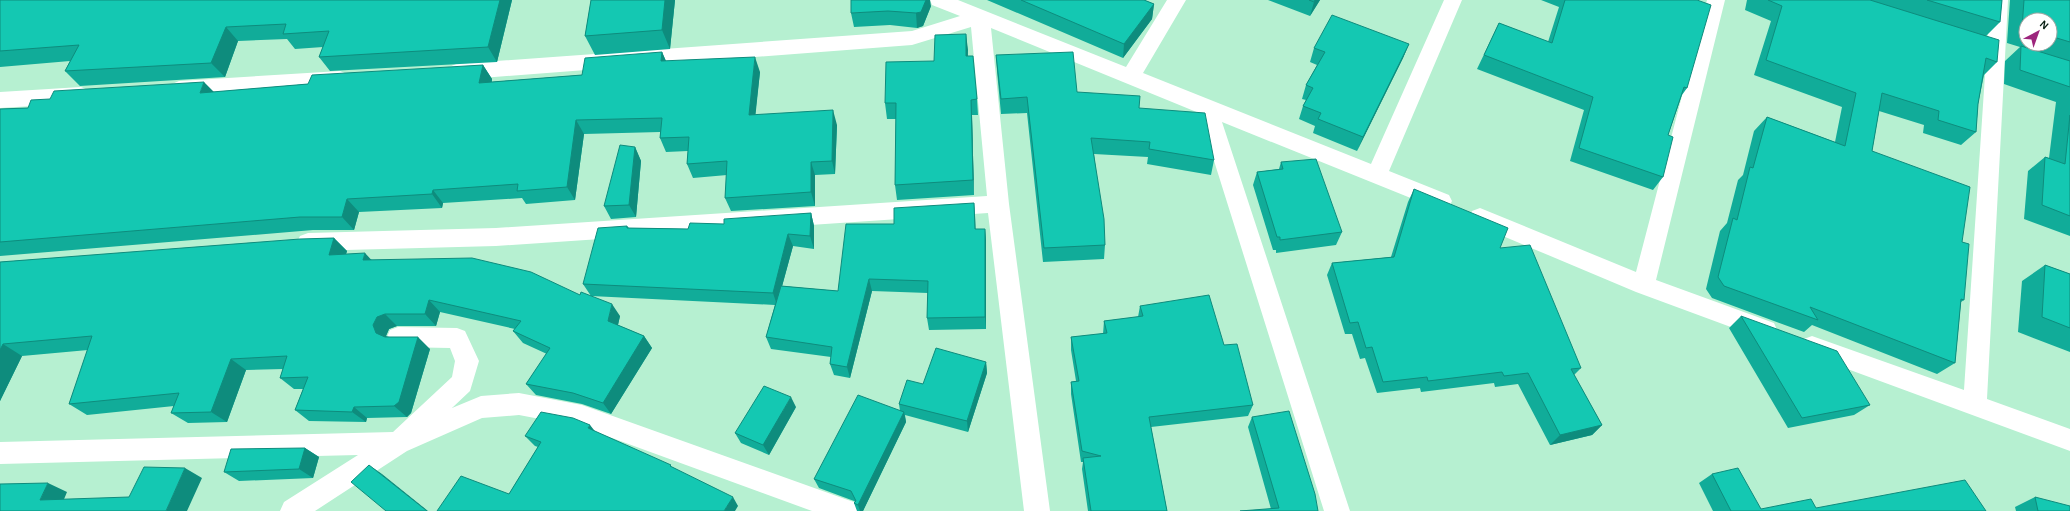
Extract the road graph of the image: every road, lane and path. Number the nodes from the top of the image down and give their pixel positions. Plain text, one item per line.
1 (939, 0) edge
2 (1177, 0) edge
3 (1453, 0) edge
4 (1716, 0) edge
5 (1999, 0) edge
6 (980, 17) junction
7 (438, 73) edge
8 (1131, 76) junction
9 (358, 78) edge
10 (159, 90) edge
11 (96, 94) edge
12 (0, 100) edge
13 (1208, 110) junction
14 (1377, 175) junction
15 (998, 204) junction
16 (290, 243) edge
17 (1644, 285) junction
18 (398, 336) edge
19 (1975, 406) junction
20 (2070, 440) edge
21 (398, 443) junction
22 (0, 453) edge
23 (293, 511) edge
24 (845, 511) edge
25 (1037, 511) edge
26 (1337, 511) edge

1 - 6 street
2 - 8 street
3 - 14 street
4 - 17 street
5 - 19 street
6 - 7 street
6 - 8 street
6 - 15 street
8 - 13 street
9 - 10 street
11 - 12 street
13 - 14 street
13 - 26 street
14 - 17 street
15 - 16 street
15 - 25 street
17 - 19 street
18 - 21 street
19 - 20 street
21 - 22 street
21 - 23 street
21 - 24 street

